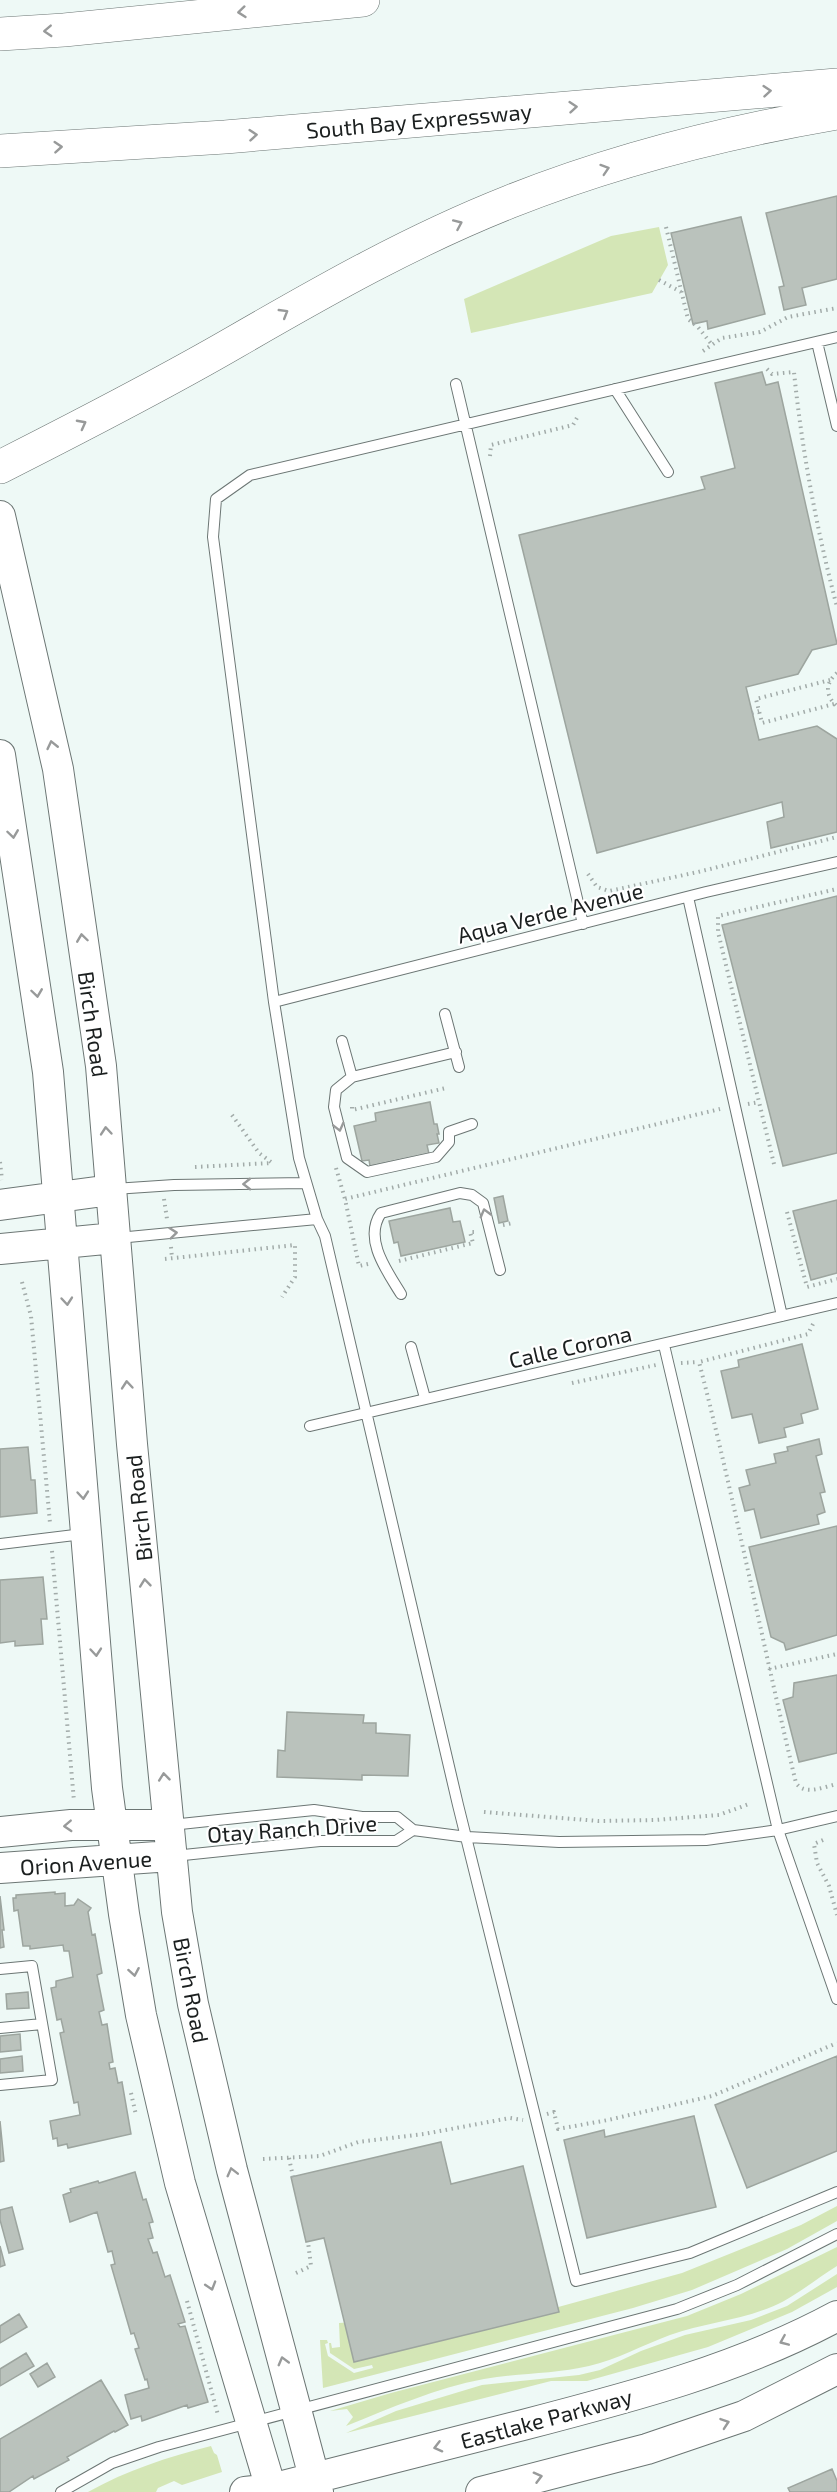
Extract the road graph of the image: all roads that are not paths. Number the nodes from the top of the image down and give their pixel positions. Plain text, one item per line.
1 (363, 0) edge
2 (0, 34) edge
3 (837, 85) edge
4 (837, 112) edge
5 (0, 151) edge
6 (837, 338) edge
7 (817, 342) junction
8 (456, 384) dead end
9 (615, 389) junction
10 (465, 424) junction
11 (837, 426) edge
12 (0, 467) edge
13 (668, 472) dead end
14 (0, 516) edge
15 (0, 755) edge
16 (837, 862) edge
17 (688, 897) junction
18 (583, 924) junction
19 (274, 1002) junction
20 (445, 1014) dead end
21 (342, 1041) dead end
22 (456, 1052) junction
23 (459, 1067) dead end
24 (352, 1077) junction
25 (472, 1124) dead end
26 (305, 1183) junction
27 (111, 1190) junction
28 (1, 1193) edge
29 (58, 1197) junction
30 (316, 1219) junction
31 (115, 1238) junction
32 (62, 1243) junction
33 (0, 1249) edge
34 (500, 1270) dead end
35 (401, 1294) dead end
36 (837, 1303) edge
37 (782, 1316) junction
38 (664, 1345) junction
39 (411, 1347) dead end
40 (425, 1398) junction
41 (366, 1412) junction
42 (310, 1426) dead end
43 (86, 1534) junction
44 (0, 1544) edge
45 (837, 1816) edge
46 (112, 1825) junction
47 (169, 1825) junction
48 (413, 1830) junction
49 (778, 1830) junction
50 (0, 1832) edge
51 (467, 1837) junction
52 (171, 1856) junction
53 (116, 1858) junction
54 (0, 1868) edge
55 (0, 1969) edge
56 (837, 2000) edge
57 (42, 2024) junction
58 (0, 2028) edge
59 (0, 2085) edge
60 (837, 2192) edge
61 (837, 2234) edge
62 (837, 2316) edge
63 (837, 2369) edge
64 (296, 2409) junction
65 (251, 2421) junction
66 (317, 2485) edge
67 (263, 2491) edge
68 (61, 2492) edge
69 (481, 2492) edge

1 -> 2 highway
5 -> 3 highway, South Bay Expressway
12 -> 4 highway
6 - 7 lane
7 - 9 lane
7 - 11 lane
8 - 10 lane
9 - 10 lane
9 - 13 lane
10 - 18 lane
10 - 19 lane
27 -> 14 main road, Birch Road
15 -> 29 main road
16 - 17 lane, Aqua Verde Avenue
17 - 18 lane, Aqua Verde Avenue
17 - 37 lane
18 - 19 lane, Aqua Verde Avenue
19 - 26 lane
20 - 22 lane
21 - 24 lane
22 - 23 lane
22 - 24 lane
24 -> 25 lane
26 -> 27 lane
26 - 30 lane
27 - 29 main road
27 - 31 main road, Birch Road
28 - 29 main road
29 - 32 main road
31 -> 30 lane
30 - 41 lane
31 - 32 main road
47 -> 31 main road, Birch Road
32 - 33 main road
32 -> 43 main road
34 -> 35 lane
36 - 37 lane, Calle Corona
37 - 38 lane, Calle Corona
38 - 40 lane, Calle Corona
38 - 49 lane
39 - 40 lane
40 - 41 lane, Calle Corona
41 - 42 lane, Calle Corona
41 - 51 lane
43 - 44 lane
43 -> 46 main road
45 - 49 lane
46 - 47 main road, Orion Avenue
46 -> 50 main road, Orion Avenue
46 - 53 main road
47 - 48 lane, Otay Ranch Drive
47 - 52 main road, Birch Road
48 - 51 lane
48 - 52 lane, Otay Ranch Drive
49 - 51 lane
49 - 56 lane
51 - 60 lane
52 - 53 main road, Orion Avenue
64 -> 52 main road, Birch Road
53 - 54 main road, Orion Avenue
53 -> 65 main road
55 - 57 lane
57 - 58 lane
57 - 59 lane
61 - 64 lane
62 -> 66 main road, Eastlake Parkway
69 -> 63 main road
64 - 65 lane
64 - 66 main road, Birch Road
65 - 67 main road
65 - 68 lane
66 - 67 main road, Eastlake Parkway

